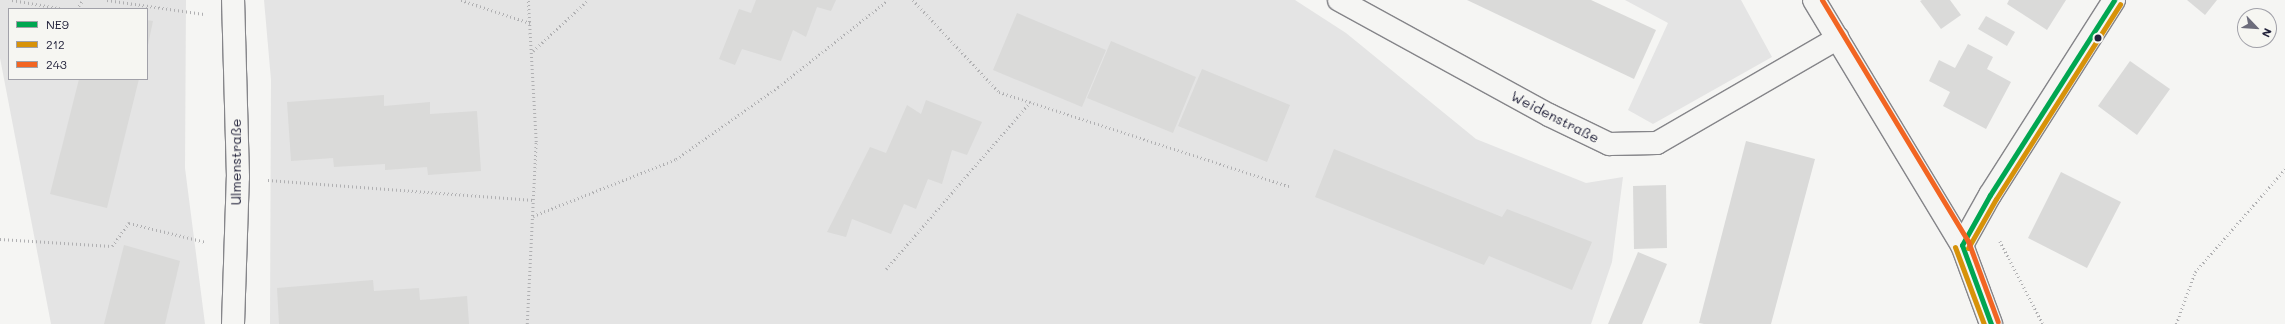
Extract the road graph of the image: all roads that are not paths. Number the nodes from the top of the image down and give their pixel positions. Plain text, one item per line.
1 (1340, 0) edge
2 (1814, 0) edge
3 (2114, 0) edge
4 (234, 10) edge
5 (1838, 38) junction
6 (1962, 245) junction
7 (233, 324) edge
8 (1991, 324) edge

1 - 5 street, Weidenstraße
2 - 5 street
3 - 6 street
4 - 7 street, Ulmenstraße
5 - 6 street
6 - 8 street

